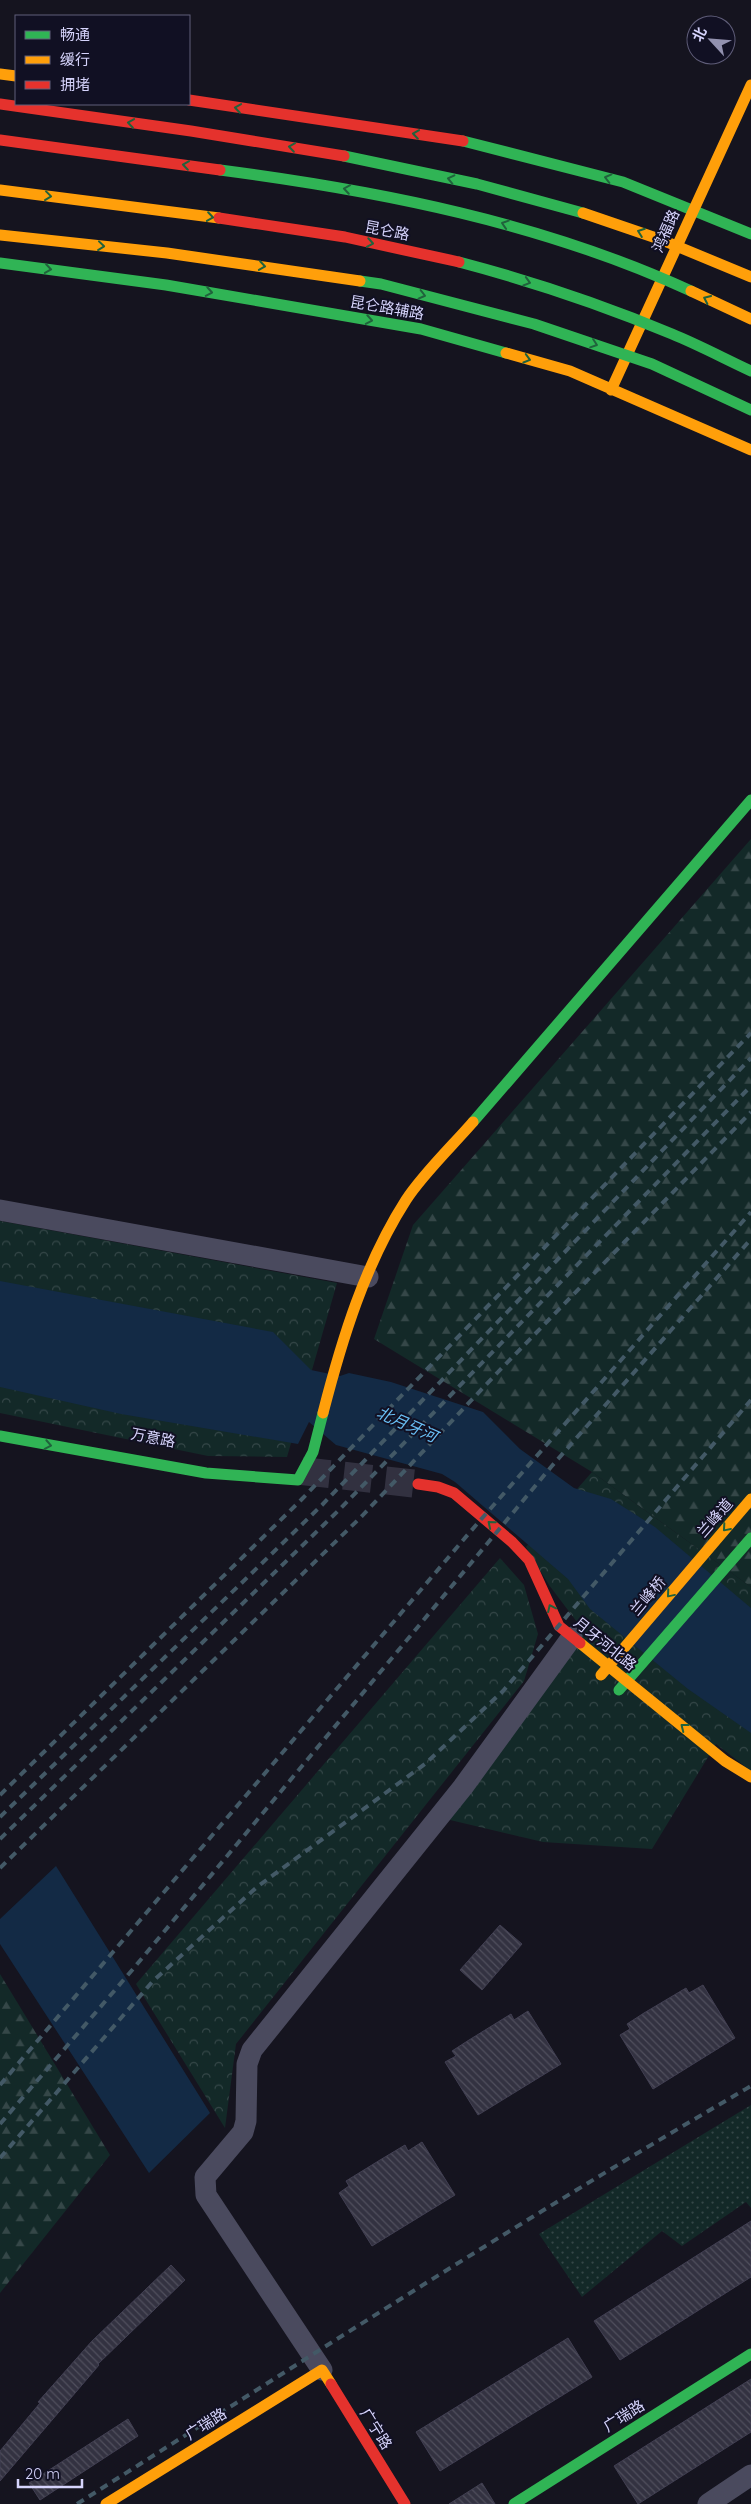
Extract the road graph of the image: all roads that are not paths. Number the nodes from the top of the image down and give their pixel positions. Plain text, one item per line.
1 (0, 74) edge
2 (15, 76) edge
3 (751, 86) edge
4 (190, 100) edge
5 (0, 104) edge
6 (0, 140) edge
7 (0, 190) edge
8 (692, 210) junction
9 (751, 234) edge
10 (0, 235) edge
11 (0, 263) edge
12 (751, 277) edge
13 (751, 319) edge
14 (751, 371) edge
15 (611, 390) junction
16 (751, 410) edge
17 (751, 450) edge
18 (751, 800) edge
19 (0, 1210) edge
20 (368, 1277) junction
21 (0, 1424) edge
22 (0, 1436) edge
23 (300, 1476) junction
24 (418, 1484) tunnel mouth
25 (409, 1492) tunnel mouth
26 (751, 1499) edge
27 (464, 1513) dead end
28 (751, 1538) edge
29 (506, 1547) dead end
30 (701, 1556) joint
31 (572, 1647) junction
32 (601, 1671) junction
33 (623, 1686) junction
34 (751, 1777) edge
35 (751, 1787) edge
36 (751, 2354) edge
37 (751, 2362) edge
38 (322, 2370) junction
39 (751, 2475) edge
40 (106, 2504) edge
41 (406, 2504) edge
42 (514, 2504) edge
43 (526, 2504) edge
44 (708, 2504) edge

1 - 2 main road
3 - 8 main road, 鸿福路
8 -> 4 main road
12 -> 5 main road, bridge
13 -> 6 main road, bridge
7 -> 14 main road, 昆仑路, bridge
8 - 9 main road
8 - 15 main road, 鸿福路
10 -> 16 main road, bridge
11 -> 15 main road, 昆仑路辅路
15 - 17 main road, 昆仑路辅路
18 - 20 main road
19 - 20 street
20 - 23 main road
21 - 23 main road, 万意路
22 -> 23 main road, 万意路
31 -> 24 main road, 月牙河北路
25 - 27 main road
26 -> 30 main road, 兰峰道
28 - 33 main road
29 - 31 main road, 月牙河北路
30 -> 32 main road, 兰峰桥
31 - 32 main road, 月牙河北路
31 - 38 street
32 - 33 main road, 月牙河北路
34 -> 33 main road, 月牙河北路
33 - 35 main road, 月牙河北路
36 - 42 main road, 广瑞路
37 - 43 main road, 广瑞路
38 - 40 main road, 广瑞路
38 - 41 main road, 广宁路
39 - 44 street

